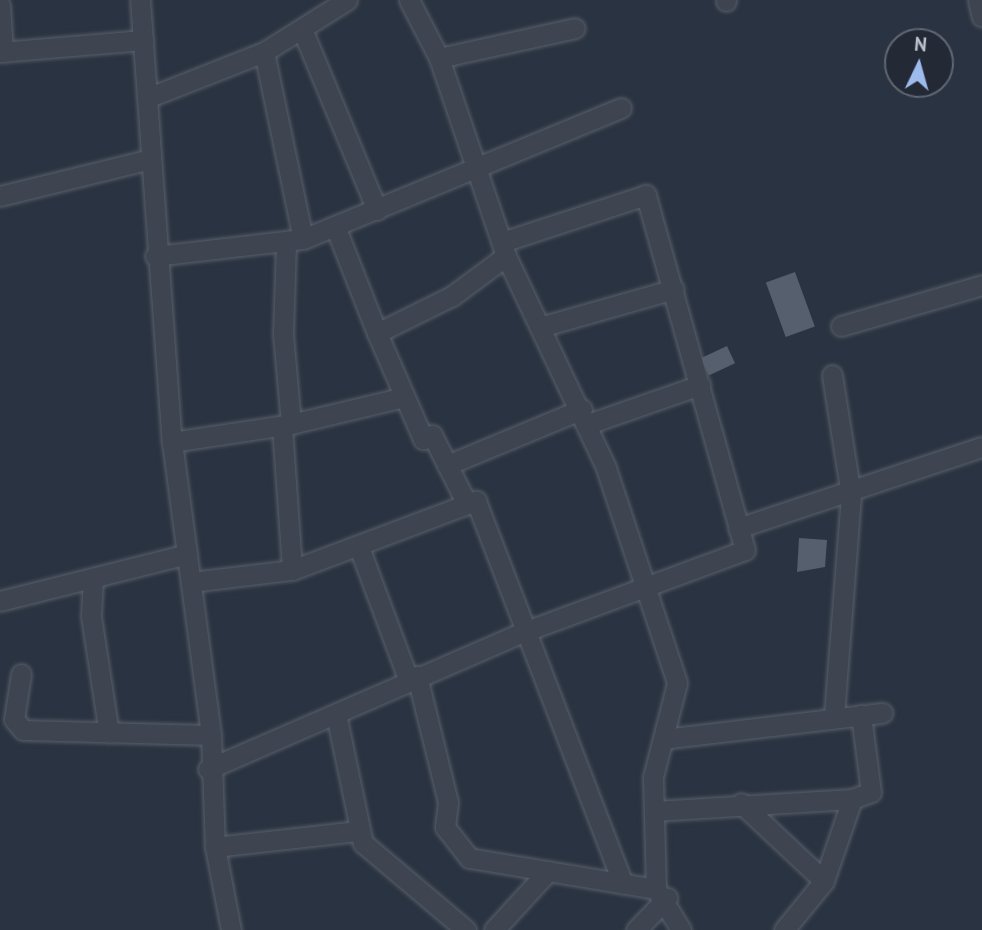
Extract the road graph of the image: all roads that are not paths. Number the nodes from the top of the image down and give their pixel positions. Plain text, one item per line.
1 (140, 0) edge
2 (347, 0) edge
3 (409, 0) edge
4 (978, 0) edge
5 (0, 5) edge
6 (982, 16) edge
7 (575, 28) dead end
8 (302, 29) junction
9 (144, 40) junction
10 (1, 52) edge
11 (264, 52) junction
12 (439, 58) junction
13 (147, 98) junction
14 (621, 108) dead end
15 (151, 159) junction
16 (477, 166) junction
17 (0, 196) edge
18 (377, 210) junction
19 (335, 226) junction
20 (295, 242) junction
21 (504, 249) junction
22 (155, 256) junction
23 (982, 285) edge
24 (674, 289) junction
25 (841, 326) dead end
26 (540, 327) junction
27 (377, 333) junction
28 (832, 375) dead end
29 (700, 385) junction
30 (404, 397) junction
31 (585, 416) junction
32 (287, 425) junction
33 (172, 442) junction
34 (982, 447) edge
35 (447, 465) junction
36 (851, 495) junction
37 (467, 504) junction
38 (738, 528) junction
39 (359, 547) junction
40 (187, 554) junction
41 (292, 570) junction
42 (93, 578) junction
43 (191, 582) junction
44 (645, 586) junction
45 (0, 601) edge
46 (526, 631) junction
47 (21, 674) dead end
48 (413, 678) junction
49 (336, 713) junction
50 (882, 713) dead end
51 (862, 715) junction
52 (834, 718) junction
53 (109, 733) junction
54 (211, 735) junction
55 (663, 739) junction
56 (208, 769) junction
57 (852, 799) junction
58 (741, 803) junction
59 (654, 811) junction
60 (357, 831) junction
61 (215, 847) junction
62 (548, 871) junction
63 (824, 881) junction
64 (623, 884) junction
65 (661, 893) junction
66 (231, 930) edge
67 (466, 930) edge
68 (494, 930) edge
69 (636, 930) edge
70 (681, 930) edge
71 (784, 930) edge

1 - 9 street
2 - 8 street
3 - 12 street
4 - 6 street
5 - 10 street
7 - 12 street
8 - 11 street
8 - 18 street
9 - 10 street
9 - 13 street
11 - 13 street
11 - 20 street
12 - 16 street
13 - 15 street
14 - 16 street
15 - 17 street
15 - 22 street
16 - 18 street
16 - 21 street
18 - 19 street
19 - 20 street
19 - 27 street
20 - 22 street
20 - 32 street
21 - 24 street
21 - 26 street
21 - 27 street
22 - 33 street
23 - 25 street
24 - 26 street
24 - 29 street
26 - 31 street
27 - 30 street
28 - 36 street
29 - 31 street
29 - 38 street
30 - 32 street
30 - 35 street
31 - 35 street
31 - 44 street
32 - 33 street
32 - 41 street
33 - 40 street
34 - 36 street
35 - 37 street
36 - 38 street
36 - 52 street
37 - 39 street
37 - 46 street
38 - 44 street
39 - 41 street
39 - 48 street
40 - 42 street
40 - 43 street
41 - 43 street
42 - 45 street
42 - 53 street
43 - 54 street
44 - 46 street
44 - 55 street
46 - 48 street
46 - 64 street
47 - 53 street
48 - 49 street
48 - 62 street
49 - 56 street
49 - 60 street
50 - 51 street
51 - 52 street
51 - 57 street
52 - 55 street
53 - 54 street
54 - 56 street
55 - 59 street
56 - 61 street
57 - 58 street
57 - 63 street
58 - 59 street
58 - 63 street
59 - 65 street
60 - 61 street
60 - 67 street
61 - 66 street
62 - 64 street
62 - 68 street
63 - 71 street
64 - 65 street
65 - 69 street
65 - 70 street

